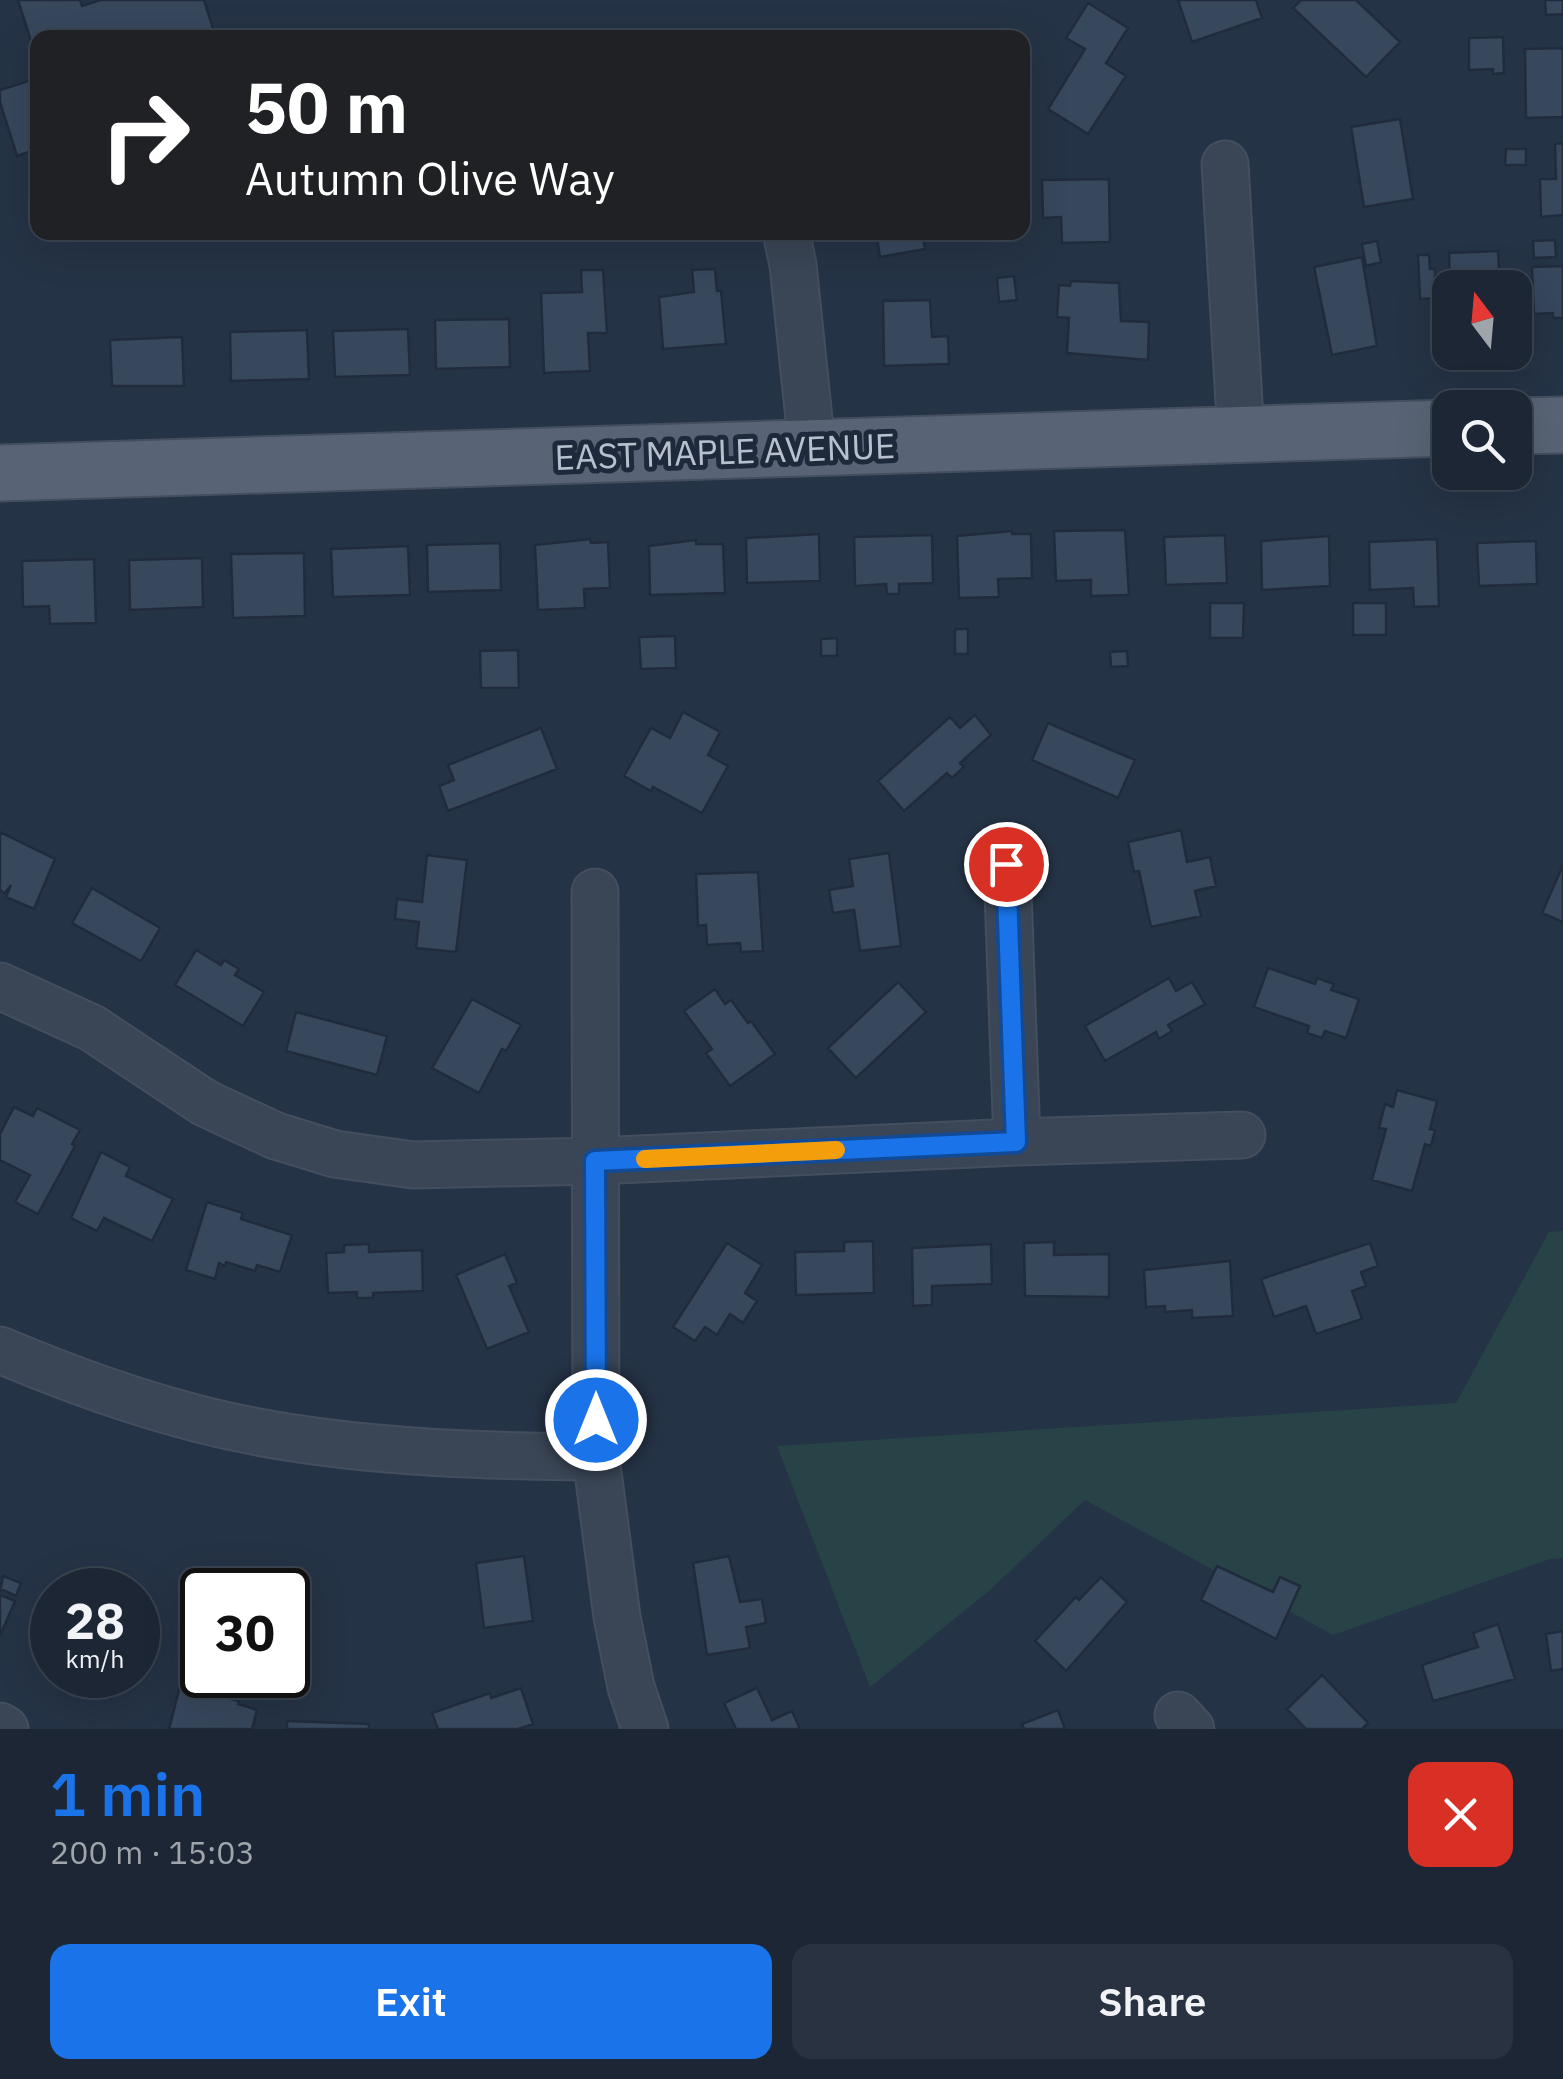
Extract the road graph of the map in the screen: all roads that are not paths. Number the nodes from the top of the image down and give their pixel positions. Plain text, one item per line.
1 (1225, 164) dead end
2 (788, 240) edge
3 (1563, 425) edge
4 (1532, 426) edge
5 (1432, 429) edge
6 (1241, 436) junction
7 (812, 448) junction
8 (0, 474) edge
9 (1006, 864) dead end
10 (594, 892) dead end
11 (0, 986) edge
12 (1242, 1136) dead end
13 (1016, 1142) junction
14 (595, 1161) junction
15 (0, 1350) edge
16 (596, 1457) junction
17 (645, 1729) edge

1 - 6 street
2 - 7 street
3 - 4 main road
5 - 6 main road, EAST MAPLE AVENUE
6 - 7 main road, EAST MAPLE AVENUE
7 - 8 main road, EAST MAPLE AVENUE
9 - 13 street
10 - 14 street
11 - 14 street
12 - 13 street
13 - 14 street
14 - 16 street
15 - 16 street
16 - 17 street

